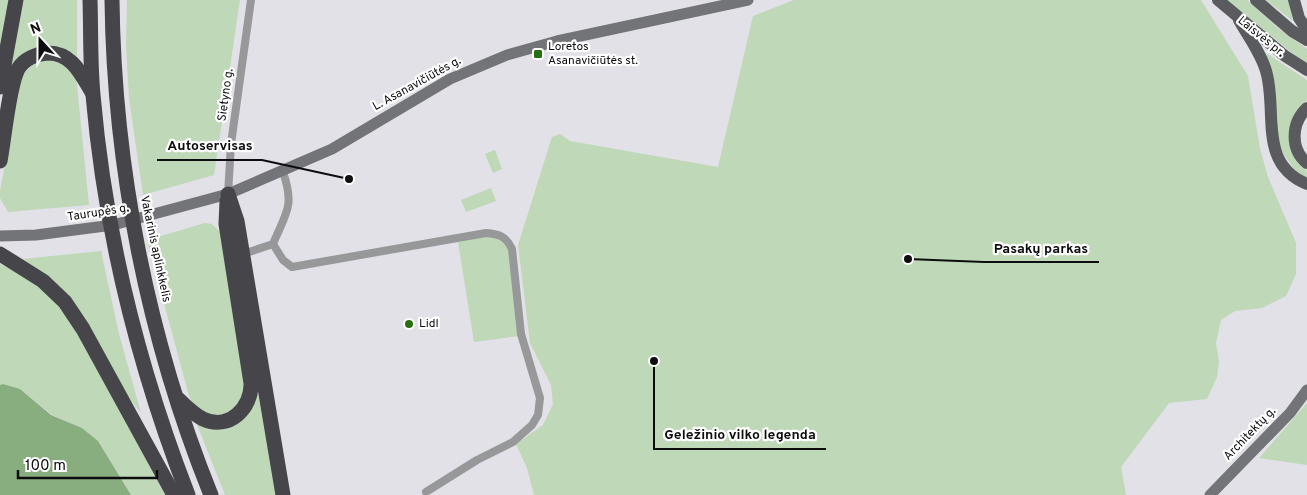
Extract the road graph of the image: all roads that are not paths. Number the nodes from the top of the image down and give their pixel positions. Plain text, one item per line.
1 (16, 0) edge
2 (90, 0) edge
3 (112, 0) edge
4 (122, 0) edge
5 (251, 0) edge
6 (748, 0) edge
7 (1218, 0) edge
8 (1256, 0) edge
9 (1294, 0) edge
10 (113, 18) junction
11 (1239, 20) junction
12 (1307, 30) edge
13 (1307, 40) edge
14 (1307, 70) edge
15 (0, 87) edge
16 (92, 93) junction
17 (1307, 108) edge
18 (0, 161) edge
19 (1307, 163) edge
20 (283, 172) junction
21 (1307, 184) edge
22 (228, 194) junction
23 (0, 236) edge
24 (273, 244) junction
25 (0, 254) edge
26 (243, 254) junction
27 (1307, 390) edge
28 (177, 398) junction
29 (426, 492) dead end
30 (174, 495) edge
31 (188, 495) edge
32 (211, 495) edge
33 (283, 495) edge
34 (1210, 495) edge

1 - 15 highway
2 - 16 highway
3 - 10 highway, Vakarinis aplinkkelis
4 - 10 highway
5 - 22 street, Sietyno g.
6 - 20 main road, L. Asanavičiūtės g.
7 - 11 main road, Laisvės pr.
8 - 13 main road, Laisvės pr.
9 - 12 main road
10 - 28 highway, Vakarinis aplinkkelis
11 - 14 main road, Laisvės pr.
11 - 21 main road
16 - 18 highway
16 - 31 highway
17 - 19 main road
20 - 22 main road, L. Asanavičiūtės g.
20 - 24 street
22 - 23 main road, Taurupės g.
22 - 26 highway
22 - 28 highway
24 - 26 street
24 - 29 street
25 - 30 highway
26 - 33 highway
27 - 34 main road, Architektų g.
28 - 32 highway, Vakarinis aplinkkelis

